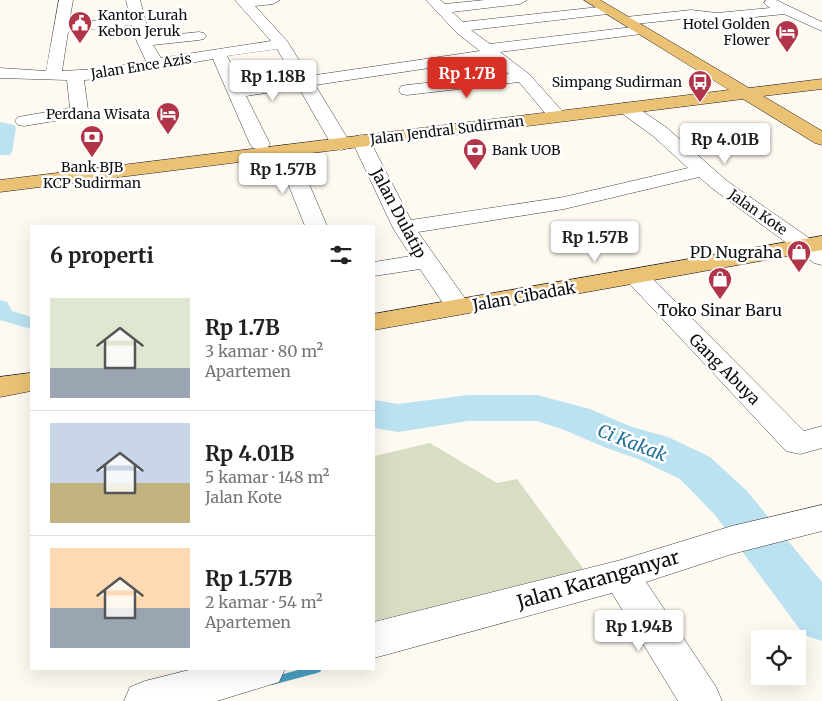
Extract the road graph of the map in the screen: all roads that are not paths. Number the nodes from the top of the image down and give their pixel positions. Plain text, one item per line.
1 (66, 0) edge
2 (133, 0) edge
3 (274, 0) edge
4 (520, 0) edge
5 (591, 0) edge
6 (765, 0) edge
7 (244, 2) edge
8 (437, 4) edge
9 (608, 10) junction
10 (786, 10) junction
11 (138, 20) junction
12 (626, 21) junction
13 (459, 26) junction
14 (822, 27) edge
15 (61, 28) junction
16 (641, 30) junction
17 (200, 36) dead end
18 (144, 42) junction
19 (282, 44) junction
20 (491, 52) junction
21 (218, 53) junction
22 (156, 64) junction
23 (0, 72) edge
24 (75, 75) junction
25 (53, 76) junction
26 (523, 77) junction
27 (304, 81) junction
28 (822, 84) edge
29 (407, 90) dead end
30 (236, 92) junction
31 (746, 94) junction
32 (626, 108) junction
33 (557, 116) junction
34 (24, 121) dead end
35 (822, 139) edge
36 (361, 141) junction
37 (260, 144) dead end
38 (341, 144) junction
39 (285, 151) junction
40 (704, 170) junction
41 (0, 186) edge
42 (316, 225) edge
43 (404, 228) junction
44 (817, 249) edge
45 (425, 261) junction
46 (375, 268) edge
47 (636, 276) junction
48 (458, 307) junction
49 (375, 322) edge
50 (30, 382) edge
51 (0, 387) edge
52 (822, 437) edge
53 (822, 518) edge
54 (621, 575) junction
55 (375, 640) edge
56 (250, 671) edge
57 (145, 701) edge
58 (701, 701) edge

1 - 15 street
2 - 11 street
3 - 7 street
4 - 8 street
5 - 9 main road
6 - 10 street
7 - 19 street
8 - 13 street
9 - 12 main road
9 - 13 street
10 - 12 street
10 - 14 street
11 - 15 street
11 - 18 street
12 - 16 main road
13 - 20 street
15 - 25 street
16 - 20 street
16 - 31 main road
17 - 18 street
18 - 22 street
19 - 21 street, Jalan Ence Azis
19 - 27 street
20 - 26 street
20 - 27 street
21 - 22 street, Jalan Ence Azis
21 - 30 street
22 - 24 street, Jalan Ence Azis
23 - 25 street, Jalan Ence Azis
24 - 25 street, Jalan Ence Azis
24 - 34 street
26 - 29 street
26 - 33 street
27 - 30 street
27 - 38 street
28 - 31 main road, Jalan Jendral Sudirman
30 - 37 street
31 - 32 main road, Jalan Jendral Sudirman
31 - 35 main road
32 - 33 main road, Jalan Jendral Sudirman
32 - 40 street, Jalan Kote
33 - 36 main road, Jalan Jendral Sudirman
36 - 38 main road, Jalan Jendral Sudirman
36 - 43 street, Jalan Dulatip
38 - 39 main road, Jalan Jendral Sudirman
39 - 41 main road, Jalan Jendral Sudirman
39 - 42 street
40 - 43 street
40 - 44 street, Jalan Kote
43 - 45 street, Jalan Dulatip
44 - 47 main road, Jalan Cibadak
45 - 46 street
45 - 48 street, Jalan Dulatip
47 - 48 main road, Jalan Cibadak
47 - 52 street, Gang Abuya
48 - 49 main road, Jalan Cibadak
50 - 51 main road
53 - 54 street, Jalan Karanganyar
54 - 55 street, Jalan Karanganyar
54 - 58 street
56 - 57 street

